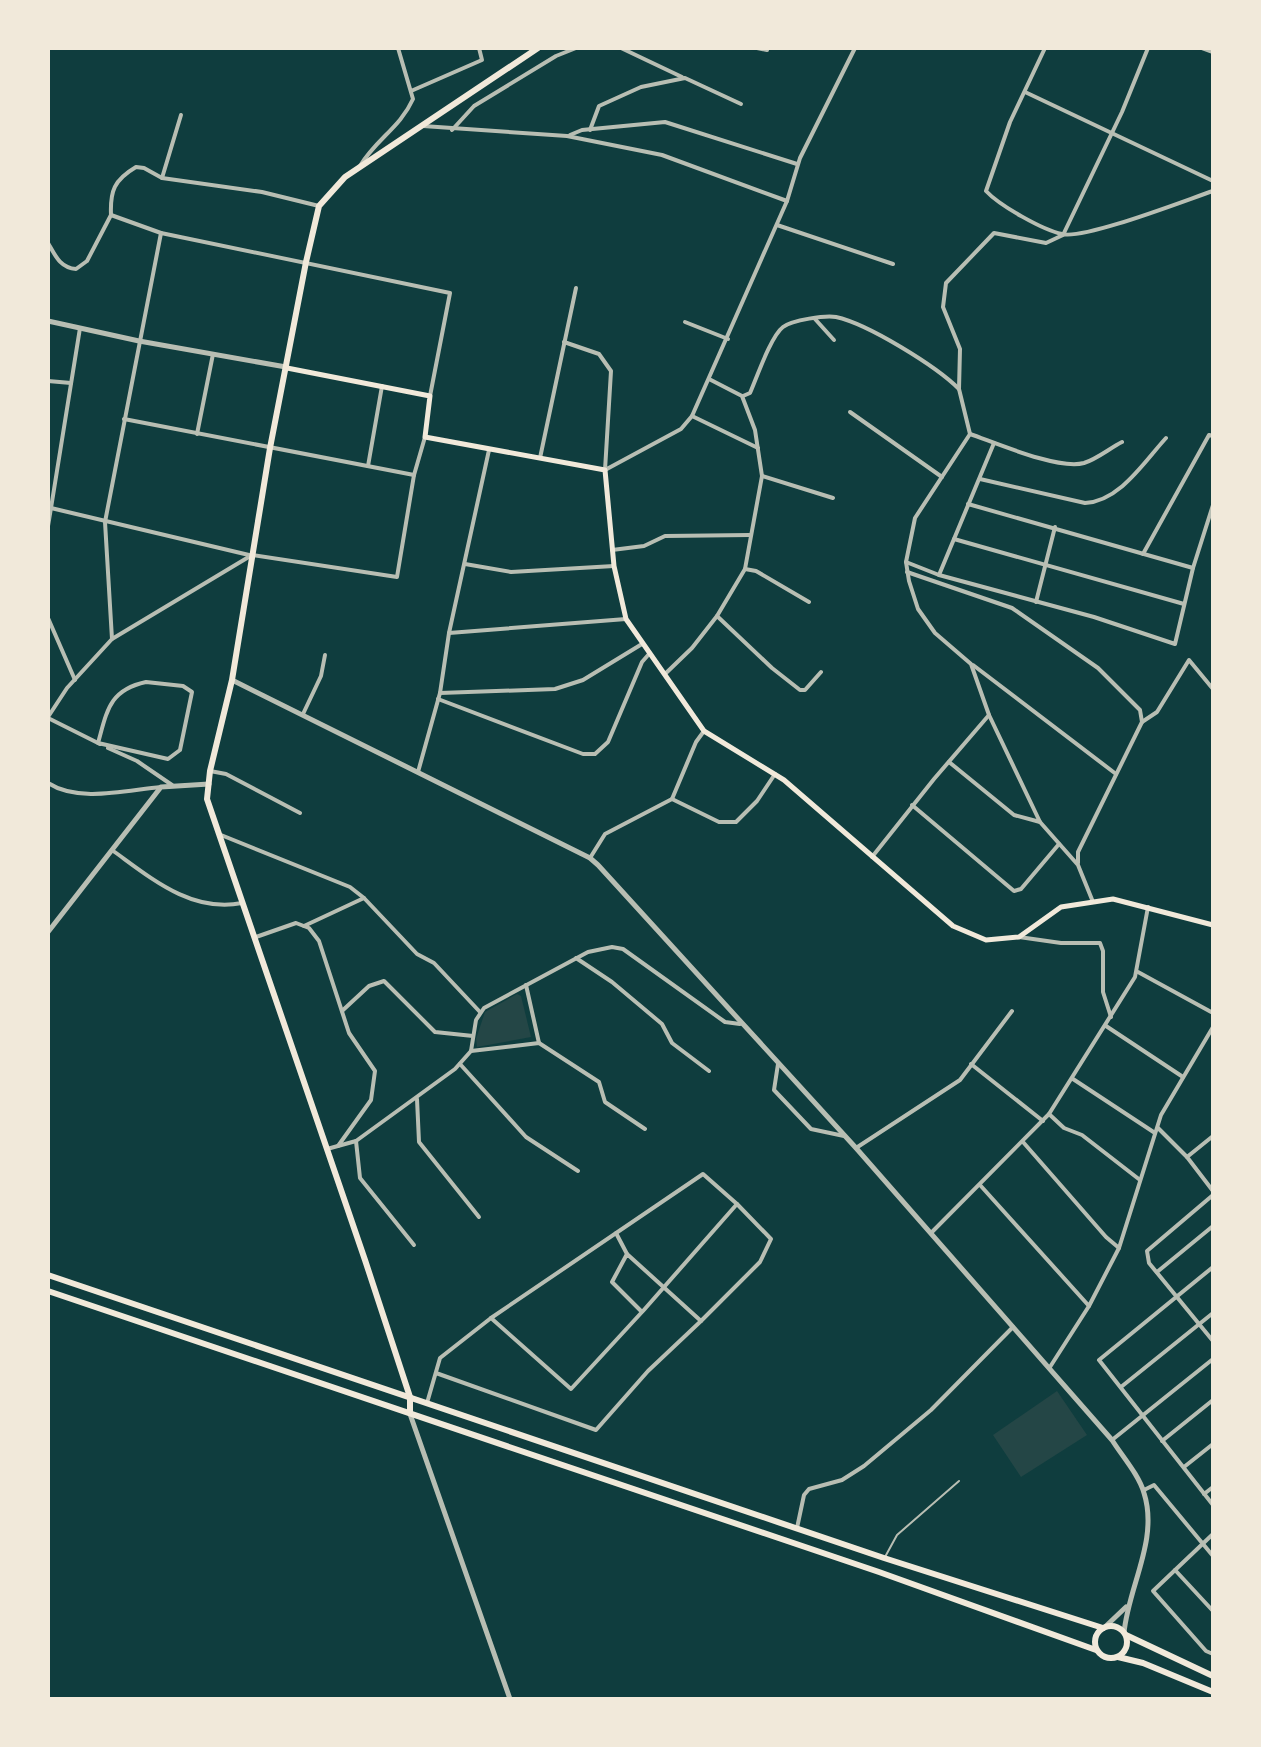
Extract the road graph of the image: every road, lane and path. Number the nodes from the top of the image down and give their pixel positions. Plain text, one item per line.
1 (267, 48) edge
2 (290, 48) edge
3 (398, 48) edge
4 (479, 48) edge
5 (538, 48) edge
6 (576, 48) edge
7 (621, 48) edge
8 (757, 48) edge
9 (855, 48) edge
10 (1045, 48) edge
11 (1148, 48) edge
12 (1202, 48) edge
13 (279, 49) edge
14 (767, 50) dead end
15 (1213, 52) edge
16 (685, 78) junction
17 (410, 91) junction
18 (1025, 92) junction
19 (741, 104) dead end
20 (181, 115) dead end
21 (423, 126) junction
22 (452, 130) junction
23 (590, 130) junction
24 (1111, 134) junction
25 (567, 136) junction
26 (798, 164) junction
27 (359, 168) junction
28 (162, 178) junction
29 (1213, 181) edge
30 (1213, 191) edge
31 (787, 201) junction
32 (319, 206) junction
33 (111, 215) junction
34 (777, 225) junction
35 (161, 233) junction
36 (1063, 235) junction
37 (48, 243) edge
38 (306, 262) junction
39 (893, 264) dead end
40 (576, 288) dead end
41 (815, 319) junction
42 (48, 321) edge
43 (685, 322) dead end
44 (80, 328) junction
45 (728, 339) junction
46 (834, 340) dead end
47 (139, 341) junction
48 (564, 342) junction
49 (213, 354) junction
50 (287, 368) junction
51 (708, 379) junction
52 (48, 381) edge
53 (71, 383) junction
54 (382, 386) junction
55 (959, 389) junction
56 (430, 396) junction
57 (742, 396) junction
58 (850, 412) dead end
59 (692, 416) junction
60 (124, 419) junction
61 (197, 434) junction
62 (970, 434) junction
63 (1213, 436) edge
64 (425, 437) junction
65 (1166, 438) dead end
66 (1122, 442) dead end
67 (994, 443) junction
68 (270, 448) junction
69 (758, 448) junction
70 (489, 450) junction
71 (540, 459) junction
72 (368, 466) junction
73 (605, 470) junction
74 (414, 475) junction
75 (762, 476) junction
76 (942, 477) junction
77 (980, 479) junction
78 (833, 498) dead end
79 (968, 504) junction
80 (1213, 505) edge
81 (49, 506) edge
82 (105, 522) junction
83 (48, 526) edge
84 (1055, 527) junction
85 (750, 535) junction
86 (954, 539) junction
87 (612, 550) junction
88 (1143, 554) junction
89 (252, 555) junction
90 (906, 562) junction
91 (465, 564) junction
92 (614, 566) junction
93 (1047, 566) junction
94 (1193, 568) junction
95 (745, 569) junction
96 (906, 571) junction
97 (939, 575) junction
98 (916, 577) junction
99 (909, 581) junction
100 (809, 602) dead end
101 (1036, 602) junction
102 (1184, 604) junction
103 (717, 616) junction
104 (48, 618) edge
105 (626, 619) junction
106 (449, 633) junction
107 (112, 639) junction
108 (642, 644) junction
109 (649, 654) junction
110 (325, 655) dead end
111 (971, 664) junction
112 (821, 672) dead end
113 (664, 676) junction
114 (75, 680) junction
115 (232, 680) junction
116 (1213, 689) edge
117 (439, 696) junction
118 (303, 714) junction
119 (989, 715) junction
120 (48, 718) edge
121 (1142, 722) junction
122 (704, 731) junction
123 (98, 743) junction
124 (949, 762) junction
125 (210, 771) junction
126 (418, 772) junction
127 (775, 774) junction
128 (1116, 774) junction
129 (48, 783) edge
130 (209, 784) junction
131 (172, 785) junction
132 (161, 787) junction
133 (672, 799) junction
134 (912, 805) junction
135 (300, 813) dead end
136 (1040, 822) junction
137 (220, 835) junction
138 (1059, 844) junction
139 (112, 850) junction
140 (872, 857) junction
141 (590, 858) junction
142 (1078, 865) junction
143 (364, 898) junction
144 (1093, 902) junction
145 (244, 903) junction
146 (1148, 907) junction
147 (1213, 925) edge
148 (304, 926) junction
149 (48, 932) edge
150 (256, 937) junction
151 (1019, 937) junction
152 (576, 958) junction
153 (1137, 972) junction
154 (526, 985) junction
155 (342, 1011) junction
156 (1012, 1011) dead end
157 (480, 1013) junction
158 (1213, 1013) edge
159 (1111, 1017) junction
160 (740, 1024) junction
161 (1106, 1026) junction
162 (1213, 1027) edge
163 (473, 1036) junction
164 (539, 1043) junction
165 (471, 1051) junction
166 (460, 1064) junction
167 (778, 1064) junction
168 (971, 1064) junction
169 (709, 1071) dead end
170 (1183, 1077) junction
171 (1072, 1079) junction
172 (417, 1099) junction
173 (1049, 1114) junction
174 (1043, 1121) junction
175 (645, 1129) dead end
176 (1156, 1130) junction
177 (845, 1136) junction
178 (1213, 1136) edge
179 (356, 1141) junction
180 (1023, 1142) junction
181 (338, 1146) junction
182 (856, 1148) junction
183 (327, 1149) junction
184 (1187, 1157) junction
185 (578, 1171) dead end
186 (1140, 1180) junction
187 (1210, 1182) edge
188 (980, 1185) junction
189 (1213, 1193) edge
190 (737, 1204) junction
191 (479, 1217) dead end
192 (1213, 1226) edge
193 (616, 1233) junction
194 (931, 1233) junction
195 (414, 1245) dead end
196 (1119, 1248) junction
197 (627, 1254) junction
198 (1213, 1267) edge
199 (1157, 1272) junction
200 (48, 1275) edge
201 (665, 1286) junction
202 (48, 1291) edge
203 (1177, 1297) junction
204 (1089, 1306) junction
205 (642, 1312) junction
206 (1213, 1313) edge
207 (491, 1318) junction
208 (701, 1321) junction
209 (1199, 1324) junction
210 (1013, 1326) junction
211 (1213, 1341) edge
212 (1213, 1359) edge
213 (1050, 1367) junction
214 (436, 1373) junction
215 (1120, 1388) junction
216 (410, 1397) junction
217 (1213, 1400) edge
218 (427, 1403) junction
219 (410, 1413) junction
220 (1142, 1416) junction
221 (1112, 1440) junction
222 (1162, 1441) junction
223 (1213, 1444) edge
224 (1183, 1468) junction
225 (959, 1481) dead end
226 (1213, 1487) edge
227 (1144, 1490) junction
228 (1204, 1494) junction
229 (1213, 1505) edge
230 (797, 1528) junction
231 (1213, 1534) edge
232 (1202, 1542) junction
233 (1213, 1556) edge
234 (884, 1558) junction
235 (1175, 1570) junction
236 (1129, 1603) junction
237 (1213, 1611) edge
238 (1104, 1627) junction
239 (1125, 1634) junction
240 (1096, 1650) junction
241 (1213, 1654) edge
242 (1118, 1657) junction
243 (1213, 1676) edge
244 (1213, 1692) edge
245 (510, 1699) edge

1 - 13 street
2 - 13 street
3 - 17 street
4 - 17 street
5 - 21 main road
6 - 22 street
7 - 16 street
8 - 14 street
9 - 26 street
10 - 18 street
11 - 24 street
12 - 15 street
16 - 19 street
16 - 23 street
17 - 27 street
18 - 24 street
18 - 36 street
20 - 28 street
21 - 22 street
21 - 27 main road
22 - 25 street
23 - 25 street
23 - 26 street
24 - 29 street
24 - 36 street
25 - 31 street
26 - 31 street
27 - 32 main road
28 - 32 street
28 - 33 street
30 - 36 street
31 - 34 street
32 - 38 main road
33 - 35 street
33 - 37 street
34 - 39 street
34 - 45 street
35 - 38 street
35 - 47 street
36 - 55 street
38 - 50 main road
38 - 56 street
40 - 48 street
41 - 46 street
41 - 55 street
41 - 57 street
42 - 44 street
43 - 45 street
44 - 47 street
44 - 53 street
45 - 51 street
47 - 49 street
47 - 60 street
48 - 71 street
48 - 73 street
49 - 50 street
49 - 61 street
50 - 54 main road
50 - 68 main road
51 - 57 street
51 - 59 street
52 - 53 street
53 - 81 street
54 - 56 main road
54 - 72 street
55 - 62 street
56 - 64 main road
57 - 69 street
58 - 76 street
59 - 69 street
59 - 73 street
60 - 61 street
60 - 82 street
61 - 68 street
62 - 67 street
62 - 76 street
63 - 88 street
64 - 70 main road
64 - 74 street
65 - 77 street
66 - 67 street
67 - 77 street
68 - 72 street
68 - 89 main road
69 - 75 street
70 - 71 main road
70 - 91 street
71 - 73 main road
72 - 74 street
73 - 87 main road
74 - 89 street
75 - 78 street
75 - 85 street
76 - 90 street
77 - 79 street
79 - 84 street
79 - 86 street
80 - 94 street
81 - 82 street
81 - 83 street
82 - 89 street
82 - 107 street
84 - 88 street
84 - 93 street
85 - 87 street
85 - 95 street
86 - 93 street
86 - 97 street
87 - 92 main road
88 - 94 street
89 - 107 street
89 - 115 main road
90 - 96 street
90 - 97 street
91 - 92 street
91 - 106 street
92 - 105 main road
93 - 101 street
93 - 102 street
94 - 102 street
95 - 100 street
95 - 103 street
96 - 98 street
96 - 99 street
97 - 101 street
98 - 99 street
98 - 121 street
99 - 111 street
101 - 102 street
103 - 112 street
103 - 113 street
104 - 114 street
105 - 106 street
105 - 108 main road
106 - 117 street
107 - 114 street
108 - 109 main road
108 - 117 street
109 - 113 main road
109 - 117 street
110 - 118 street
111 - 119 street
111 - 128 street
113 - 122 main road
114 - 120 street
115 - 118 street
115 - 125 main road
116 - 121 street
117 - 126 street
118 - 126 street
119 - 124 street
119 - 136 street
120 - 123 street
121 - 128 street
122 - 127 main road
122 - 133 street
123 - 123 street
123 - 131 street
124 - 134 street
124 - 136 street
125 - 130 main road
125 - 135 street
126 - 141 street
127 - 133 street
127 - 140 main road
128 - 142 street
129 - 132 street
130 - 131 street
130 - 137 main road
131 - 132 street
132 - 139 street
133 - 141 street
134 - 138 street
134 - 140 street
136 - 138 street
137 - 143 street
137 - 145 main road
138 - 142 street
139 - 145 street
139 - 149 street
140 - 151 main road
141 - 160 street
142 - 144 street
143 - 148 street
143 - 157 street
144 - 146 main road
144 - 151 main road
145 - 150 main road
146 - 147 main road
146 - 153 street
148 - 150 street
148 - 155 street
150 - 183 main road
151 - 159 street
152 - 154 street
152 - 160 street
152 - 169 street
153 - 158 street
153 - 159 street
154 - 157 street
154 - 164 street
155 - 163 street
155 - 181 street
156 - 168 street
157 - 163 street
159 - 161 street
160 - 167 street
161 - 170 street
161 - 171 street
162 - 170 street
163 - 165 street
164 - 165 street
164 - 175 street
165 - 166 street
166 - 172 street
166 - 185 street
167 - 177 street
167 - 177 street
168 - 174 street
168 - 182 street
170 - 176 street
171 - 173 street
171 - 176 street
172 - 179 street
172 - 191 street
173 - 174 street
173 - 186 street
174 - 180 street
176 - 184 street
176 - 186 street
177 - 182 street
178 - 184 street
179 - 181 street
179 - 195 street
180 - 188 street
180 - 196 street
181 - 183 street
182 - 194 street
183 - 216 main road
184 - 187 street
186 - 196 street
187 - 189 street
188 - 194 street
188 - 204 street
189 - 199 street
190 - 193 street
190 - 201 street
190 - 208 street
192 - 199 street
193 - 197 street
193 - 207 street
194 - 210 street
196 - 204 street
197 - 201 street
197 - 205 street
198 - 203 street
199 - 203 street
200 - 216 main road
201 - 205 street
201 - 208 street
202 - 219 main road
203 - 209 street
203 - 215 street
204 - 213 street
205 - 207 street
206 - 209 street
207 - 214 street
208 - 214 street
209 - 211 street
209 - 215 street
210 - 213 street
210 - 230 street
212 - 220 street
213 - 221 street
214 - 218 street
215 - 220 street
216 - 218 main road
216 - 219 main road
217 - 222 street
218 - 230 main road
219 - 240 main road
219 - 245 street
220 - 221 street
220 - 222 street
221 - 227 street
222 - 224 street
223 - 224 street
224 - 228 street
225 - 234 lane
226 - 228 street
227 - 232 street
227 - 236 street
228 - 229 street
230 - 234 main road
231 - 232 street
232 - 233 street
232 - 235 street
234 - 238 main road
235 - 237 street
235 - 241 street
236 - 238 street
236 - 239 street
238 - 239 main road
238 - 240 main road
239 - 242 main road
239 - 243 main road
240 - 242 main road
242 - 244 main road

